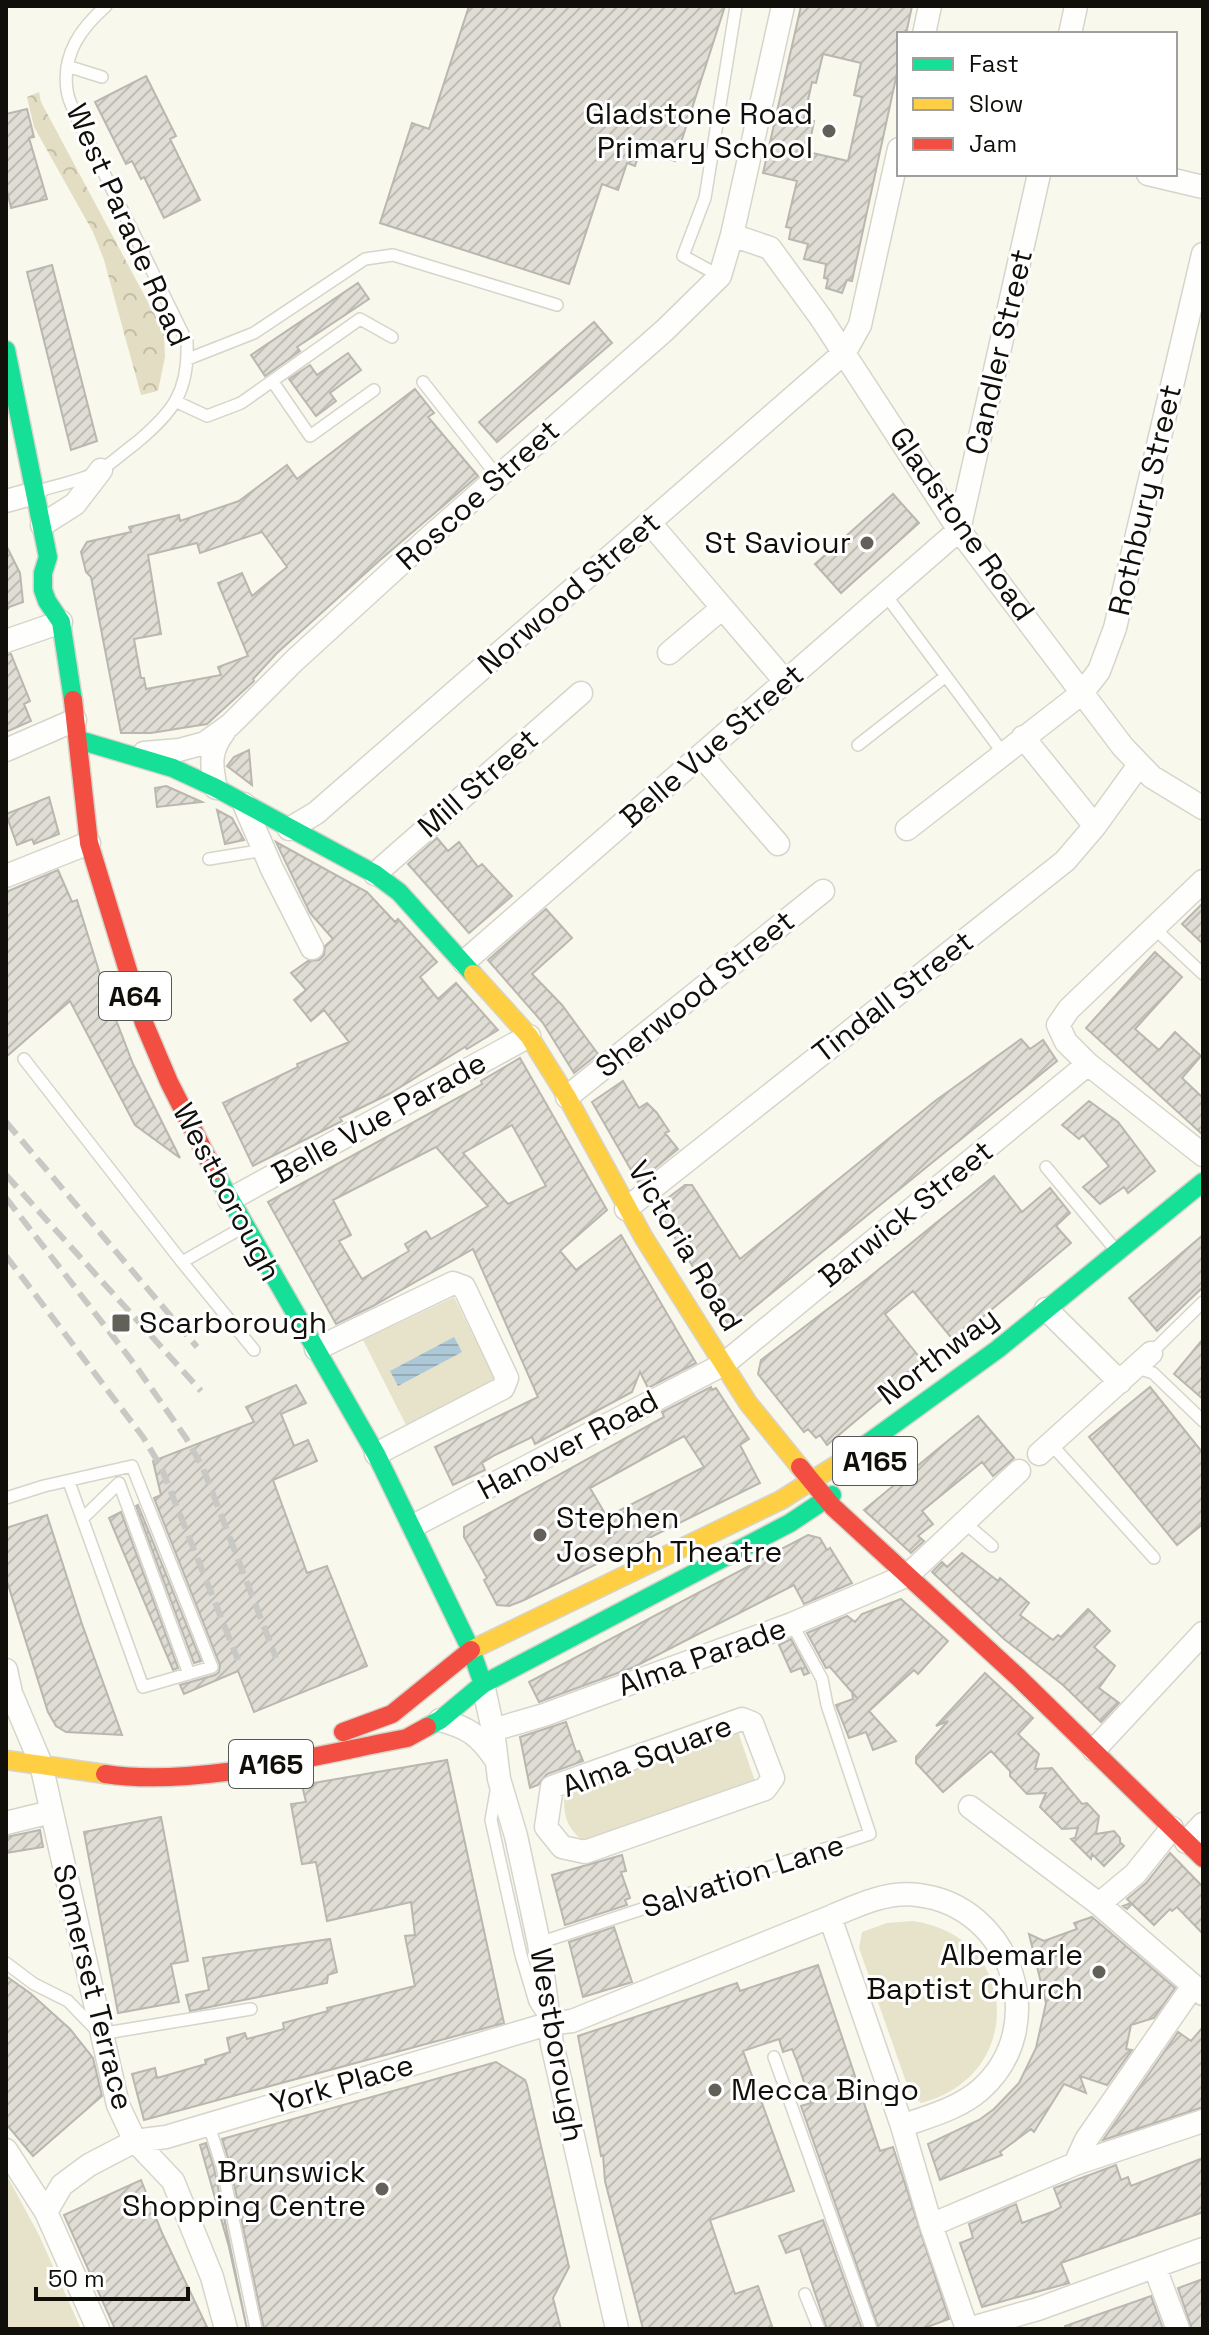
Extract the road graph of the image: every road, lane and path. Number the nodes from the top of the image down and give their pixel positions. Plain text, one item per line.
1 (106, 6) edge
2 (736, 6) edge
3 (783, 6) edge
4 (930, 6) edge
5 (1076, 6) edge
6 (924, 32) edge
7 (1070, 32) edge
8 (67, 66) junction
9 (102, 77) dead end
10 (897, 158) edge
11 (1039, 176) edge
12 (1156, 176) edge
13 (1203, 187) edge
14 (732, 235) junction
15 (1203, 254) edge
16 (720, 276) junction
17 (557, 305) dead end
18 (392, 337) dead end
19 (6, 350) edge
20 (845, 352) junction
21 (188, 359) junction
22 (273, 382) junction
23 (423, 382) dead end
24 (374, 390) dead end
25 (177, 402) junction
26 (101, 470) junction
27 (498, 477) junction
28 (35, 493) junction
29 (8, 497) edge
30 (650, 523) junction
31 (42, 525) junction
32 (959, 530) junction
33 (885, 594) junction
34 (721, 609) junction
35 (62, 611) junction
36 (6, 641) edge
37 (669, 653) dead end
38 (946, 676) junction
39 (785, 681) junction
40 (581, 693) dead end
41 (1082, 693) junction
42 (230, 725) junction
43 (77, 730) junction
44 (1023, 737) junction
45 (858, 745) dead end
46 (6, 750) edge
47 (1003, 753) junction
48 (131, 754) junction
49 (701, 755) junction
50 (1139, 765) junction
51 (216, 788) junction
52 (244, 804) junction
53 (1203, 808) edge
54 (1095, 826) junction
55 (289, 829) junction
56 (907, 829) dead end
57 (89, 843) junction
58 (778, 844) dead end
59 (264, 850) junction
60 (209, 859) dead end
61 (375, 874) junction
62 (6, 876) edge
63 (1203, 881) edge
64 (823, 891) dead end
65 (1154, 928) junction
66 (312, 948) dead end
67 (464, 962) junction
68 (1203, 974) edge
69 (529, 1036) junction
70 (24, 1059) dead end
71 (1088, 1064) junction
72 (567, 1097) junction
73 (1203, 1155) edge
74 (1046, 1167) dead end
75 (1203, 1182) edge
76 (229, 1200) junction
77 (1203, 1203) edge
78 (626, 1209) junction
79 (244, 1227) junction
80 (1117, 1252) junction
81 (182, 1262) junction
82 (1203, 1302) edge
83 (1053, 1316) junction
84 (316, 1349) junction
85 (254, 1350) dead end
86 (724, 1364) junction
87 (1135, 1367) junction
88 (1203, 1421) edge
89 (1044, 1449) joint
90 (889, 1450) dead end
91 (376, 1454) junction
92 (114, 1471) junction
93 (1019, 1471) dead end
94 (69, 1482) junction
95 (812, 1482) junction
96 (119, 1483) junction
97 (844, 1485) dead end
98 (6, 1498) edge
99 (827, 1499) junction
100 (83, 1518) junction
101 (963, 1521) junction
102 (413, 1526) junction
103 (992, 1546) dead end
104 (1154, 1558) dead end
105 (908, 1575) junction
106 (792, 1624) junction
107 (1203, 1633) edge
108 (471, 1650) junction
109 (189, 1674) junction
110 (7, 1679) edge
111 (483, 1684) junction
112 (440, 1720) junction
113 (493, 1730) junction
114 (326, 1735) dead end
115 (1094, 1750) junction
116 (129, 1757) dead end
117 (6, 1760) edge
118 (41, 1764) junction
119 (498, 1770) junction
120 (970, 1807) dead end
121 (51, 1812) junction
122 (6, 1823) edge
123 (1203, 1824) edge
124 (546, 1827) junction
125 (1179, 1835) junction
126 (516, 1836) junction
127 (1203, 1858) edge
128 (1099, 1904) junction
129 (830, 1917) junction
130 (539, 1943) junction
131 (6, 1963) edge
132 (1198, 1990) edge
133 (251, 2009) dead end
134 (548, 2024) junction
135 (100, 2034) junction
136 (774, 2057) dead end
137 (1203, 2121) edge
138 (201, 2125) junction
139 (902, 2126) junction
140 (135, 2141) junction
141 (6, 2150) edge
142 (1075, 2164) junction
143 (46, 2212) junction
144 (931, 2225) junction
145 (1203, 2249) edge
146 (1155, 2268) junction
147 (805, 2294) dead end
148 (1041, 2319) edge
149 (98, 2329) edge
150 (226, 2329) edge
151 (256, 2329) edge
152 (617, 2329) edge
153 (819, 2329) edge
154 (871, 2329) edge
155 (968, 2329) edge
156 (1178, 2329) edge

1 - 8 lane, West Parade Road
2 - 16 lane
3 - 14 street, Roscoe Street
4 - 6 street
5 - 7 street
8 - 9 lane
8 - 21 lane, West Parade Road
10 - 20 street
11 - 32 street, Candler Street
12 - 13 street
14 - 16 street, Roscoe Street
14 - 20 street, Gladstone Road
15 - 41 street, Rothbury Street
16 - 27 street, Roscoe Street
17 - 21 lane
18 - 22 lane
19 - 28 main road, A64
20 - 30 street, Norwood Street
20 - 32 street, Gladstone Road
21 - 25 lane, West Parade Road
22 - 24 lane
22 - 25 lane
23 - 27 lane
25 - 26 lane, West Parade Road
26 - 28 lane, West Parade Road
26 - 31 street, West Parade Road
27 - 42 street, Roscoe Street
28 - 29 street
28 - 31 main road, A64
30 - 34 street
30 - 55 street, Norwood Street
31 - 35 main road, A64
32 - 33 street, Belle Vue Street
32 - 41 street, Gladstone Road
33 - 38 lane
33 - 39 street, Belle Vue Street
34 - 37 street
34 - 39 street
35 - 36 street
35 - 43 main road, A64
38 - 45 lane
38 - 47 lane
39 - 49 street, Belle Vue Street
40 - 61 street, Mill Street
41 - 44 street
41 - 50 street, Gladstone Road
42 - 48 street, Roscoe Street
42 - 51 street
43 - 46 street
43 - 48 main road, Victoria Road
43 - 57 main road, Westborough / A64
44 - 47 street
44 - 54 street
47 - 56 street
48 - 51 main road, Victoria Road
49 - 58 street
49 - 67 street, Belle Vue Street
50 - 53 street, Gladstone Road
50 - 54 street, Tindall Street
51 - 52 main road, Victoria Road
52 - 55 main road, Victoria Road
52 - 59 street
54 - 78 street, Tindall Street
55 - 61 main road, Victoria Road
57 - 62 street
57 - 76 main road, Westborough / A64
59 - 60 lane
59 - 66 street
61 - 67 main road, Victoria Road
63 - 65 street
64 - 72 street, Sherwood Street
65 - 68 lane
65 - 71 street
67 - 69 main road, Victoria Road
69 - 72 main road, Victoria Road
69 - 76 street, Belle Vue Parade
70 - 81 lane
71 - 73 street
71 - 86 street, Barwick Street
72 - 78 main road, Victoria Road
74 - 80 lane
75 - 80 main road, Northway / A165
76 - 79 main road, Westborough / A64
77 - 83 main road, Northway / A165
78 - 86 main road, Victoria Road
79 - 81 lane
79 - 84 main road, Westborough / A64
80 - 83 main road, Northway / A165
81 - 85 lane
82 - 87 lane
83 - 87 street
83 - 90 main road, Northway / A165
83 - 95 main road, Northway / A165
84 - 91 main road, Westborough / A64
84 - 91 street
86 - 95 main road, Victoria Road
86 - 102 street, Hanover Road
87 - 88 lane
87 - 89 street
89 - 104 lane
91 - 102 main road, Westborough / A64
92 - 94 lane
92 - 96 lane
92 - 109 lane
93 - 101 street
94 - 98 lane
94 - 100 lane
95 - 99 main road, Victoria Road
95 - 108 main road, Northway / A165
96 - 100 lane
96 - 109 lane
97 - 99 main road, A165
99 - 105 main road, Victoria Road
99 - 111 main road, A165
100 - 109 lane
101 - 103 lane
101 - 105 street
102 - 108 main road, Westborough / A64
105 - 106 street, Alma Parade
105 - 115 main road, Victoria Road
106 - 113 street, Alma Parade
106 - 130 lane, Salvation Lane
107 - 115 street
108 - 111 main road, Westborough / A64
108 - 114 main road, A165
110 - 118 street, Somerset Terrace
111 - 112 main road, A165
111 - 113 street, Westborough
112 - 118 main road, A165
112 - 119 street, Westborough
113 - 119 street, Westborough
115 - 125 main road, Victoria Road
116 - 118 main road, A165
117 - 118 main road, A165
118 - 121 street, Somerset Terrace
119 - 126 street, Westborough
119 - 134 lane
120 - 128 street
121 - 122 street
121 - 135 street, Somerset Terrace
123 - 125 street
124 - 124 street, Alma Square
124 - 126 street, Alma Square
125 - 127 main road, Victoria Road
125 - 128 street
126 - 130 street, Westborough
128 - 132 street
129 - 134 street, York Place
129 - 139 street
129 - 139 street, York Place
130 - 134 street, Westborough
131 - 135 lane
132 - 142 street
133 - 135 lane
134 - 138 street, York Place
134 - 152 street, Westborough
135 - 140 street, Somerset Terrace
136 - 154 lane
137 - 142 street
138 - 140 street, York Place
138 - 151 lane
139 - 144 street
140 - 143 street, York Place
140 - 150 street, Somerset Terrace
141 - 143 street
142 - 144 street
143 - 149 street
144 - 155 street
145 - 146 street
146 - 148 street
146 - 156 street
147 - 153 lane
148 - 155 street

